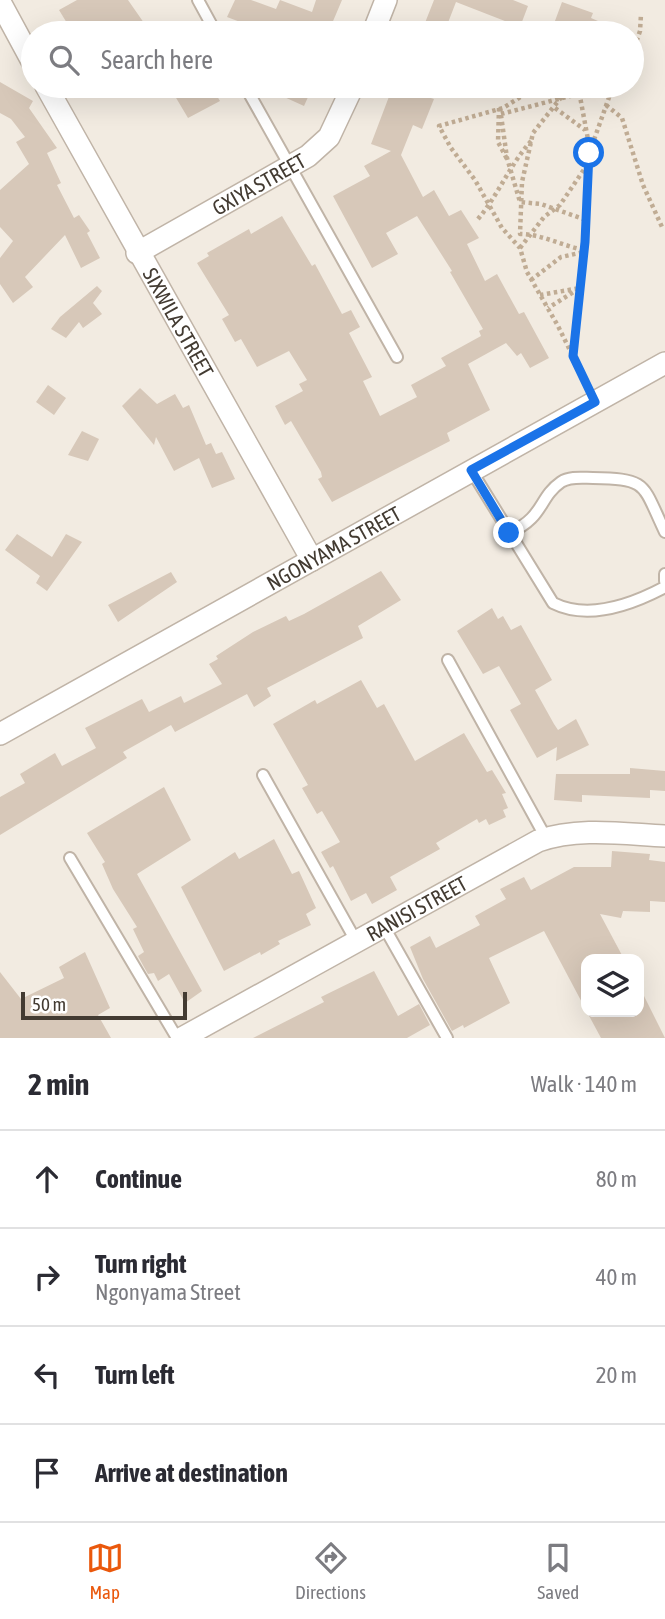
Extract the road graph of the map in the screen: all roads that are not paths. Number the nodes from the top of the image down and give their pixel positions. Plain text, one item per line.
1 (198, 0) edge
2 (386, 0) edge
3 (0, 2) edge
4 (209, 21) edge
5 (378, 21) edge
6 (9, 36) edge
7 (21, 50) edge
8 (53, 98) edge
9 (252, 98) edge
10 (348, 98) edge
11 (290, 167) junction
12 (137, 253) junction
13 (397, 357) dead end
14 (665, 364) edge
15 (471, 470) junction
16 (665, 532) edge
17 (509, 533) junction
18 (312, 560) junction
19 (665, 574) edge
20 (665, 581) edge
21 (665, 587) edge
22 (448, 660) dead end
23 (0, 734) edge
24 (263, 775) dead end
25 (665, 836) edge
26 (546, 838) junction
27 (71, 858) dead end
28 (383, 926) junction
29 (356, 941) junction
30 (180, 1038) edge
31 (447, 1038) edge

1 - 4 lane
2 - 5 street
3 - 6 street
6 - 7 street
8 - 12 street, SIXWILA STREET
9 - 11 lane
10 - 11 street, GXIYA STREET
11 - 12 street, GXIYA STREET
11 - 13 lane
12 - 18 street, SIXWILA STREET
14 - 15 street, NGONYAMA STREET
15 - 17 lane
15 - 18 street, NGONYAMA STREET
16 - 17 lane
17 - 21 lane
18 - 23 street, NGONYAMA STREET
19 - 20 lane
22 - 26 lane
24 - 29 lane
25 - 26 street, RANISI STREET
26 - 28 street, RANISI STREET
27 - 30 lane
28 - 29 street, RANISI STREET
28 - 31 lane
29 - 30 street, RANISI STREET

